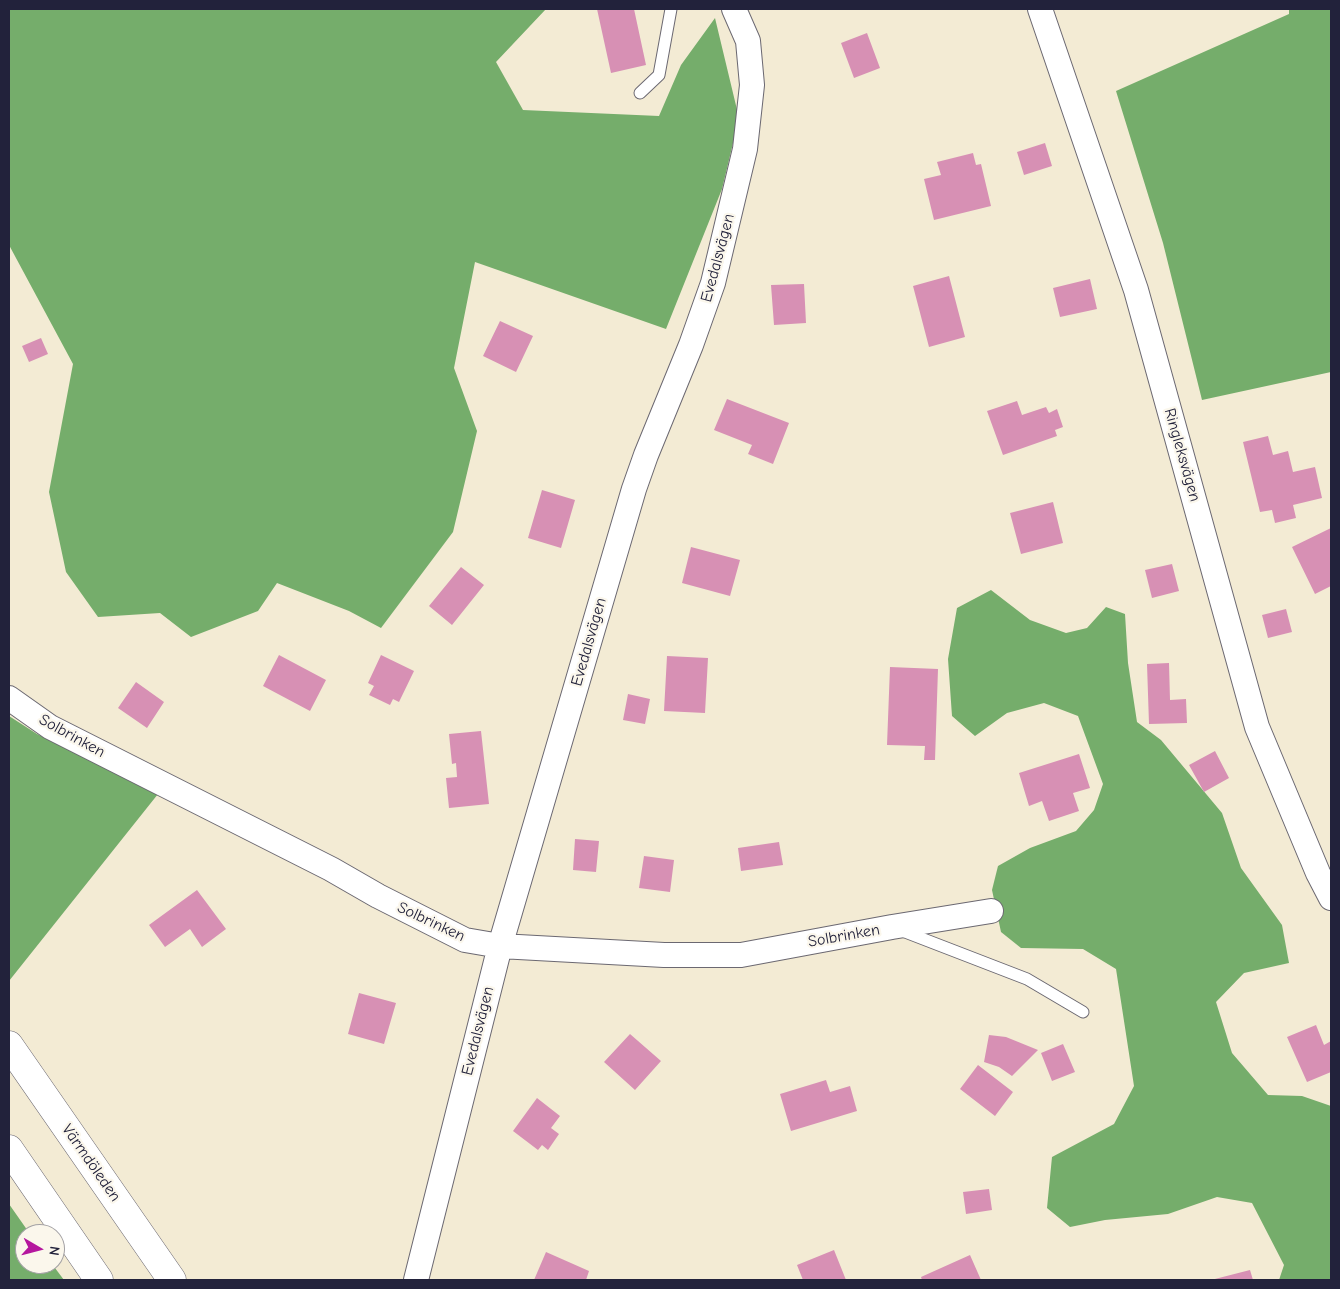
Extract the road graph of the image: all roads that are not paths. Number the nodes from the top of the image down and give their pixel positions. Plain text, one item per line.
1 (671, 9) edge
2 (734, 9) edge
3 (1040, 9) edge
4 (640, 93) dead end
5 (9, 698) edge
6 (1331, 898) edge
7 (991, 911) dead end
8 (892, 927) junction
9 (500, 946) junction
10 (1083, 1012) dead end
11 (9, 1046) edge
12 (9, 1149) edge
13 (99, 1280) edge
14 (172, 1280) edge
15 (416, 1280) edge

1 - 4 lane
2 - 9 street, Evedalsvägen
3 - 6 street, Ringleksvägen
5 - 9 street, Solbrinken
7 - 8 street, Solbrinken
8 - 9 street, Solbrinken
8 - 10 lane
9 - 15 street, Evedalsvägen
11 - 14 highway, Värmdöleden
12 - 13 highway

